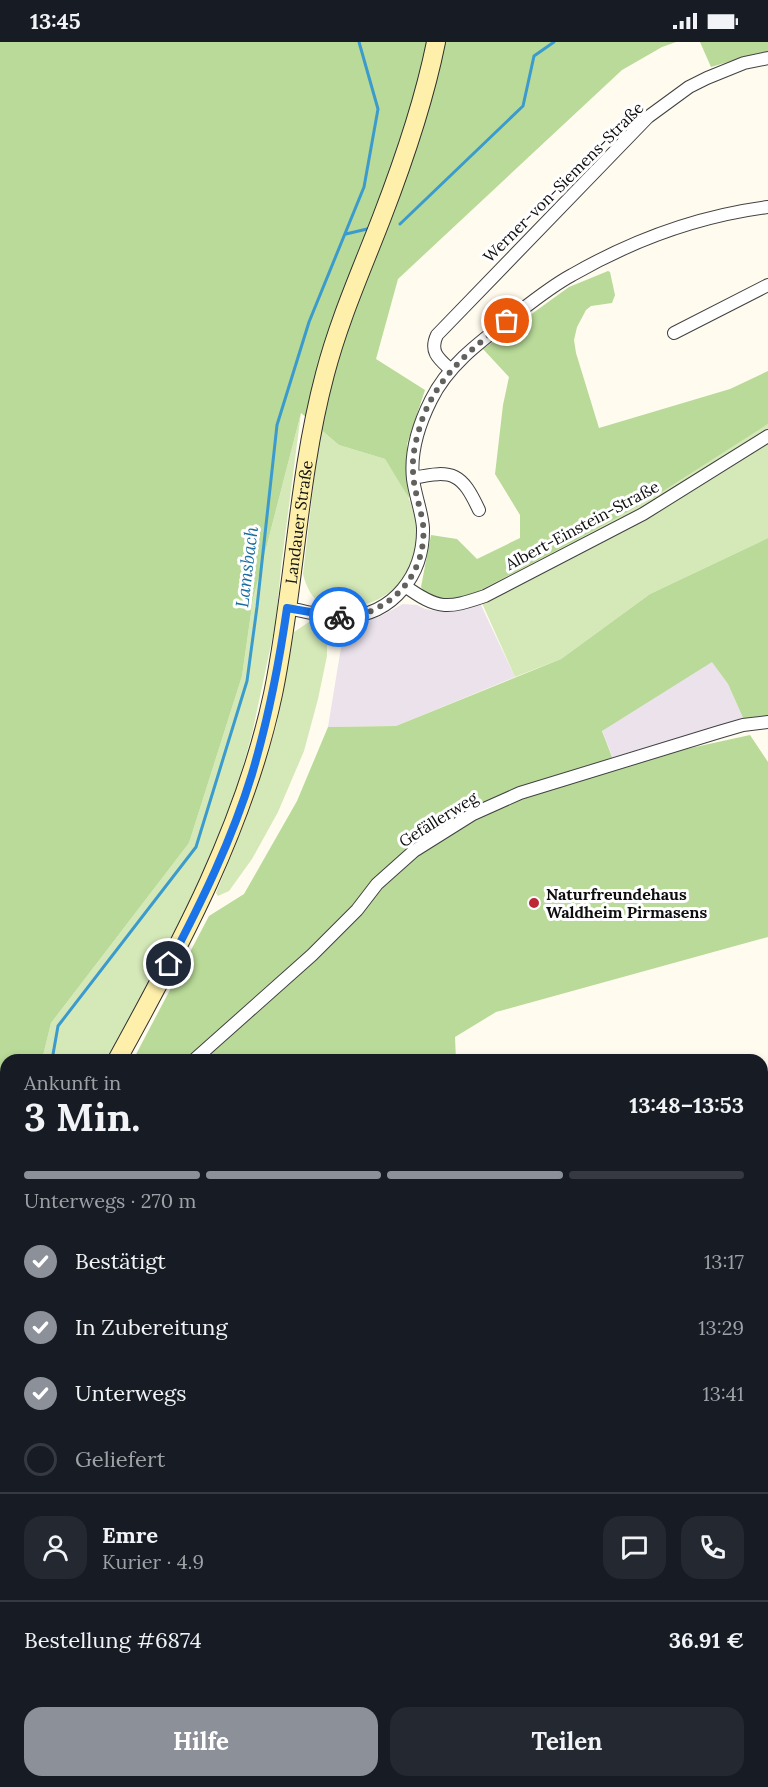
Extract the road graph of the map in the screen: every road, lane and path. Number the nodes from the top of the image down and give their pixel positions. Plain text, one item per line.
1 (436, 42) edge
2 (768, 58) edge
3 (768, 207) edge
4 (768, 285) edge
5 (674, 333) dead end
6 (451, 370) junction
7 (768, 436) edge
8 (413, 478) junction
9 (479, 510) dead end
10 (405, 586) junction
11 (287, 608) junction
12 (768, 722) edge
13 (120, 1054) edge
14 (201, 1054) edge

1 - 11 main road, Landauer Straße
2 - 6 street, Werner-von-Siemens-Straße
3 - 6 street
4 - 5 street
6 - 8 street
7 - 10 street, Albert-Einstein-Straße
8 - 9 street
8 - 10 street
10 - 11 street
11 - 13 main road, Landauer Straße
12 - 14 street, Gefällerweg

